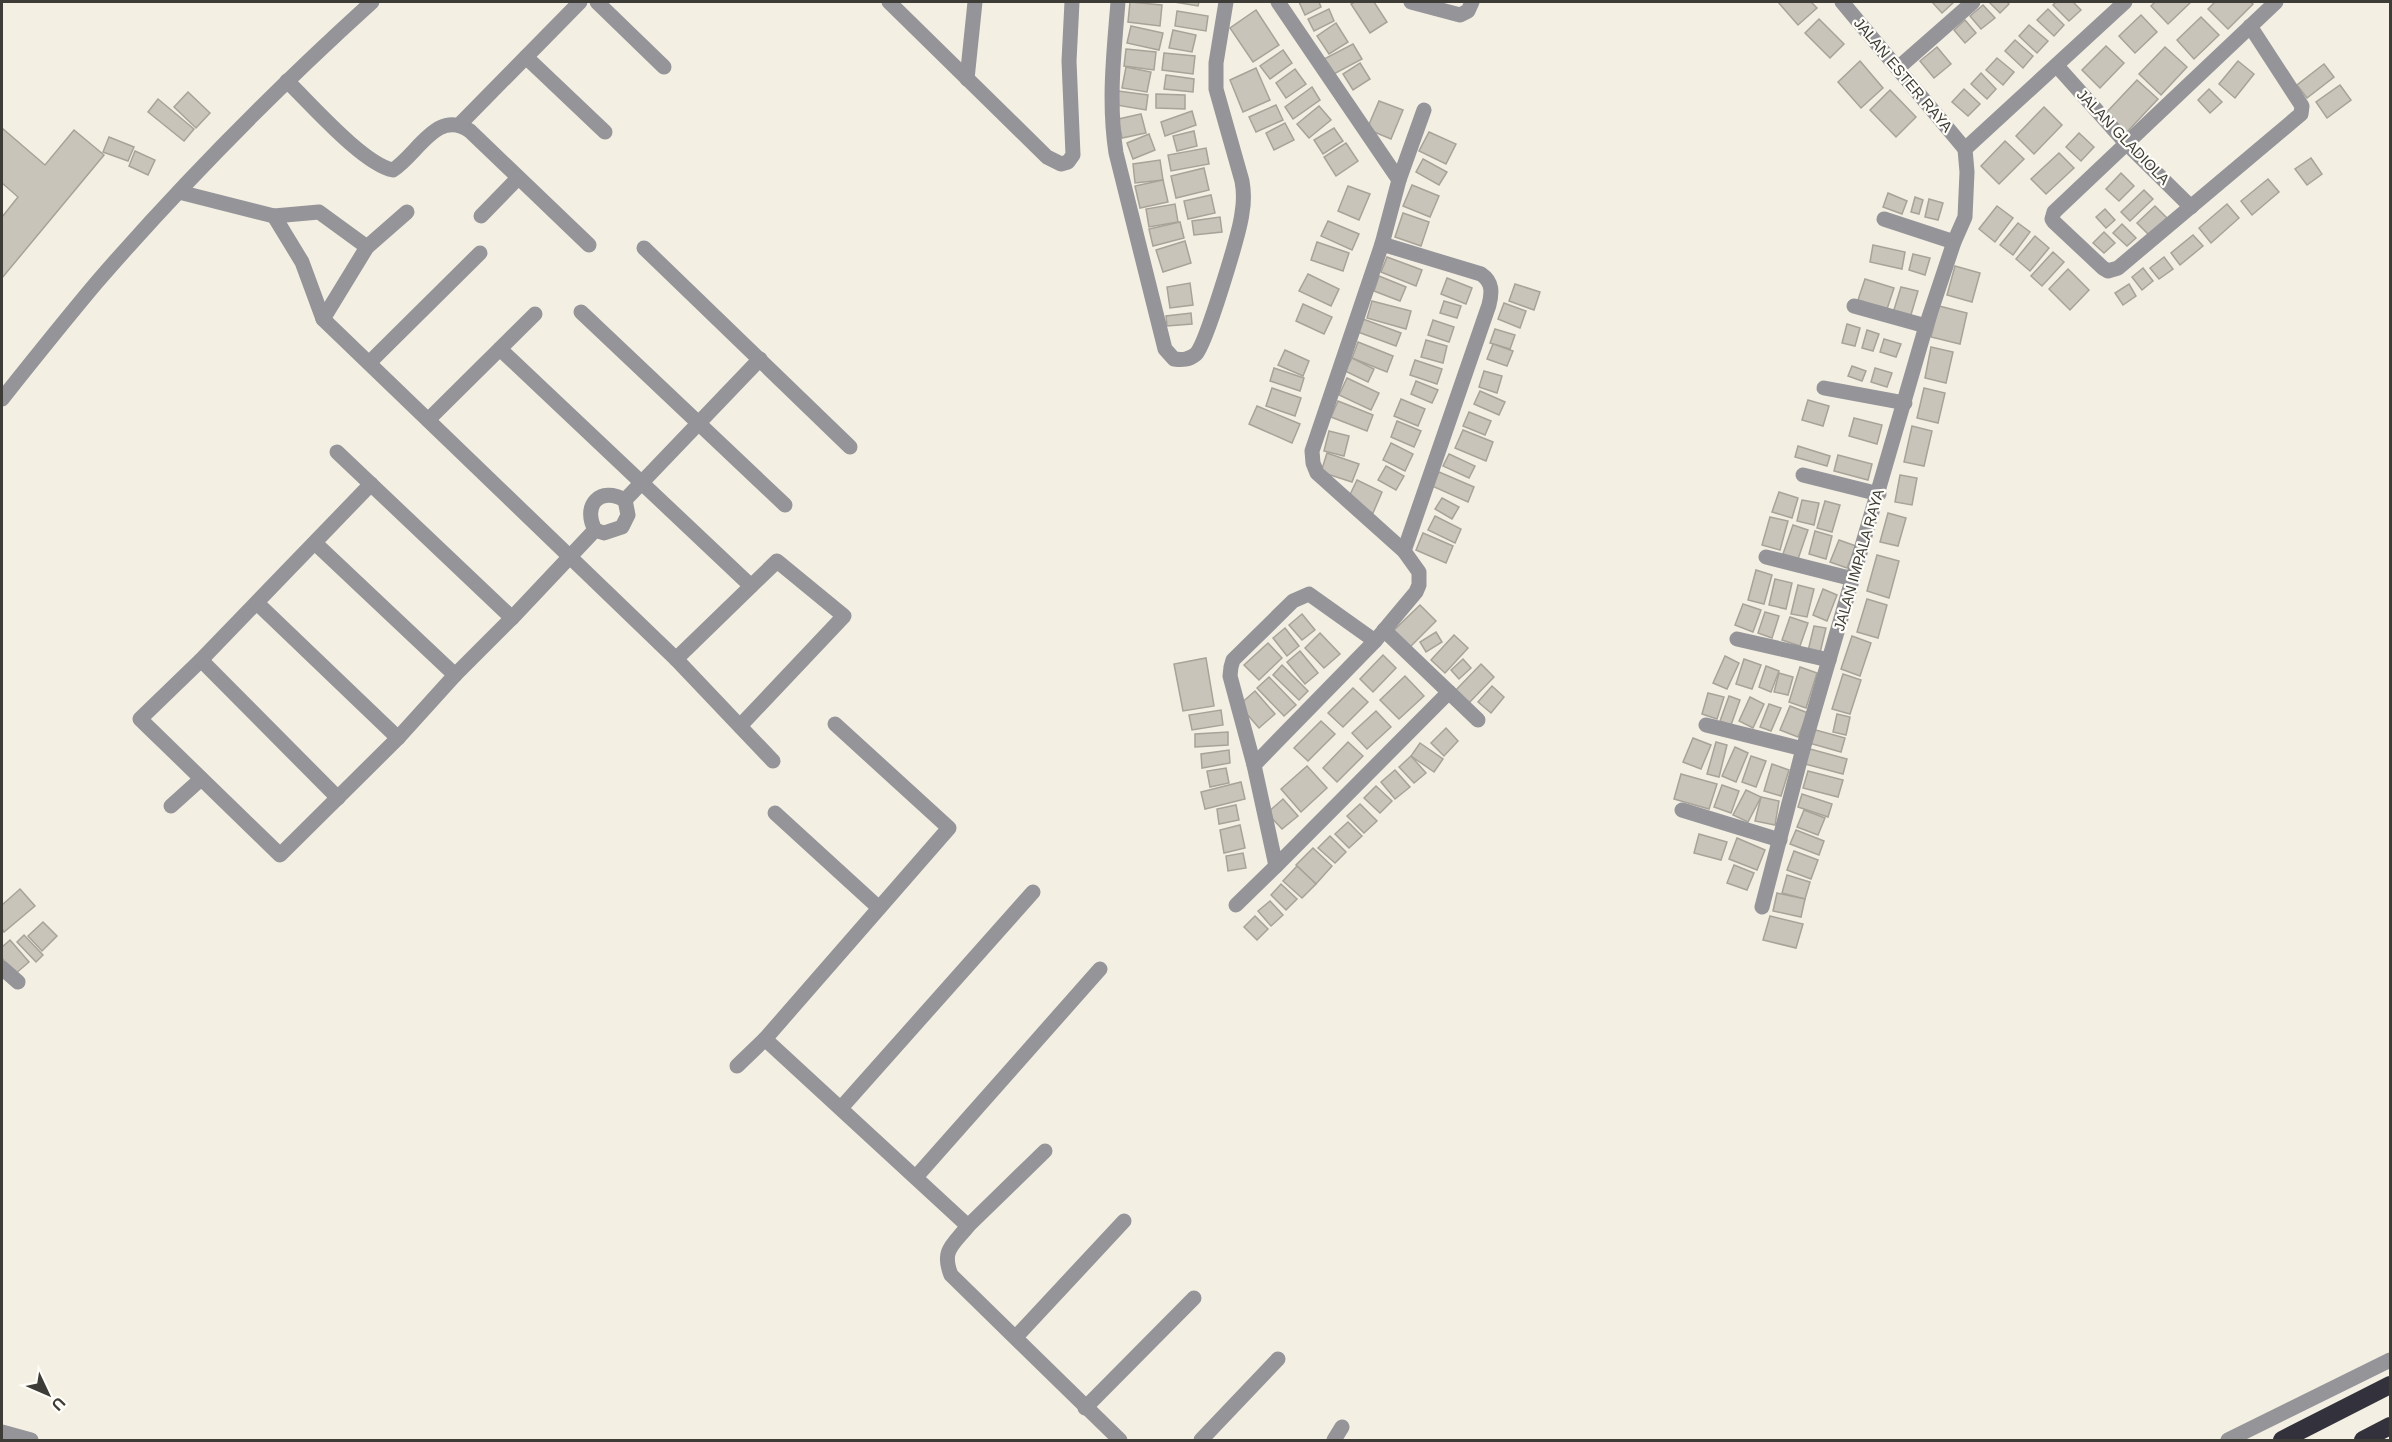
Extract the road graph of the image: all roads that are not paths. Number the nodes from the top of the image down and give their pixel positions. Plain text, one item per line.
1 (372, 2) edge
2 (580, 2) edge
3 (597, 2) edge
4 (889, 2) edge
5 (975, 2) edge
6 (1072, 2) edge
7 (1118, 2) edge
8 (1227, 2) edge
9 (1278, 2) edge
10 (1411, 2) edge
11 (1472, 2) edge
12 (1842, 2) edge
13 (1973, 2) edge
14 (2125, 2) edge
15 (2276, 2) edge
16 (2250, 26) junction
17 (526, 57) junction
18 (2056, 66) junction
19 (664, 67) dead end
20 (1898, 69) junction
21 (967, 79) junction
22 (287, 81) junction
23 (1424, 110) dead end
24 (460, 124) junction
25 (605, 132) dead end
26 (2125, 142) junction
27 (1965, 150) junction
28 (518, 178) junction
29 (1399, 180) junction
30 (179, 192) junction
31 (2191, 207) junction
32 (407, 212) dead end
33 (274, 216) junction
34 (481, 216) dead end
35 (1884, 219) dead end
36 (1954, 242) junction
37 (1382, 244) junction
38 (589, 245) dead end
39 (367, 247) junction
40 (644, 248) dead end
41 (480, 253) dead end
42 (1854, 306) dead end
43 (581, 312) dead end
44 (535, 314) dead end
45 (323, 319) junction
46 (1926, 326) junction
47 (500, 349) junction
48 (760, 359) junction
49 (369, 363) junction
50 (1824, 387) dead end
51 (2, 399) edge
52 (1905, 403) junction
53 (428, 420) junction
54 (700, 423) junction
55 (850, 447) dead end
56 (337, 452) dead end
57 (1803, 475) dead end
58 (371, 484) junction
59 (641, 484) junction
60 (1879, 494) junction
61 (625, 500) junction
62 (784, 505) dead end
63 (595, 530) junction
64 (315, 543) junction
65 (1404, 551) junction
66 (571, 557) junction
67 (1766, 557) dead end
68 (1853, 579) junction
69 (751, 586) junction
70 (257, 603) junction
71 (512, 618) junction
72 (1379, 636) junction
73 (1737, 639) dead end
74 (676, 659) junction
75 (201, 660) junction
76 (1829, 660) junction
77 (455, 675) junction
78 (1449, 692) junction
79 (1478, 720) dead end
80 (835, 723) dead end
81 (1706, 725) dead end
82 (740, 726) junction
83 (398, 738) junction
84 (1803, 749) junction
85 (773, 761) dead end
86 (1254, 765) junction
87 (201, 779) junction
88 (338, 798) junction
89 (171, 806) dead end
90 (1682, 810) dead end
91 (775, 813) dead end
92 (1780, 840) junction
93 (1276, 866) junction
94 (1033, 892) dead end
95 (1236, 905) dead end
96 (1762, 907) dead end
97 (879, 908) junction
98 (2, 968) edge
99 (1100, 969) dead end
100 (18, 982) dead end
101 (765, 1039) junction
102 (737, 1066) dead end
103 (841, 1108) junction
104 (1045, 1151) dead end
105 (916, 1177) junction
106 (1124, 1221) dead end
107 (968, 1226) junction
108 (1194, 1298) dead end
109 (1016, 1337) junction
110 (1278, 1359) dead end
111 (2391, 1360) edge
112 (2391, 1385) edge
113 (1085, 1408) junction
114 (1342, 1426) dead end
115 (2391, 1426) edge
116 (2, 1432) edge
117 (31, 1440) edge
118 (1120, 1440) edge
119 (1201, 1440) edge
120 (1334, 1440) edge
121 (2228, 1440) edge
122 (2282, 1440) edge
123 (2363, 1440) edge

1 - 22 street
2 - 17 street
3 - 19 street
4 - 21 street
5 - 21 street
6 - 21 street
7 - 8 street
9 - 29 street
10 - 11 street
12 - 20 street, JALAN ESTER RAYA
13 - 20 street
14 - 18 street
15 - 16 street
16 - 26 street
16 - 31 street
17 - 24 street
17 - 25 street
18 - 26 street, JALAN GLADIOLA
18 - 27 street
20 - 27 street, JALAN ESTER RAYA
22 - 24 street
22 - 30 street
23 - 29 street
24 - 28 street
26 - 31 street, JALAN GLADIOLA
26 - 31 street
27 - 36 street, JALAN IMPALA RAYA
28 - 34 street
28 - 38 street
29 - 37 street
30 - 33 street
30 - 51 street
32 - 39 street
33 - 39 street
33 - 45 street
35 - 36 street
36 - 46 street, JALAN IMPALA RAYA
37 - 65 street
37 - 65 street
39 - 45 street
40 - 48 street
41 - 49 street
42 - 46 street
43 - 54 street
44 - 47 street
45 - 49 street
46 - 52 street, JALAN IMPALA RAYA
47 - 53 street
47 - 59 street
48 - 54 street
48 - 55 street
49 - 53 street
50 - 52 street
52 - 60 street, JALAN IMPALA RAYA
53 - 66 street
54 - 59 street
54 - 62 street
56 - 58 street
57 - 60 street
58 - 64 street
58 - 71 street
59 - 61 street
59 - 69 street
60 - 68 street, JALAN IMPALA RAYA
61 - 63 street
61 - 63 street
63 - 66 street
64 - 70 street
64 - 77 street
65 - 72 street
66 - 71 street
66 - 74 street
67 - 68 street
68 - 76 street, JALAN IMPALA RAYA
69 - 74 street
69 - 82 street
70 - 75 street
70 - 83 street
71 - 77 street
72 - 78 street
72 - 86 street
72 - 86 street
73 - 76 street
74 - 82 street
75 - 87 street
75 - 88 street
76 - 84 street, JALAN IMPALA RAYA
77 - 83 street
78 - 79 street
78 - 93 street
80 - 97 street
81 - 84 street
82 - 85 street
83 - 88 street
84 - 92 street, JALAN IMPALA RAYA
86 - 93 street
87 - 88 street
87 - 89 street
90 - 92 street
91 - 97 street
92 - 96 street, JALAN IMPALA RAYA
93 - 95 street
94 - 103 street
97 - 101 street
98 - 100 street
99 - 105 street
101 - 102 street
101 - 103 street
103 - 105 street
104 - 107 street
105 - 107 street
106 - 109 street
107 - 109 street
108 - 113 street
109 - 113 street
110 - 119 street
111 - 121 street
112 - 122 highway
113 - 118 street
114 - 120 street
115 - 123 highway
116 - 117 street

